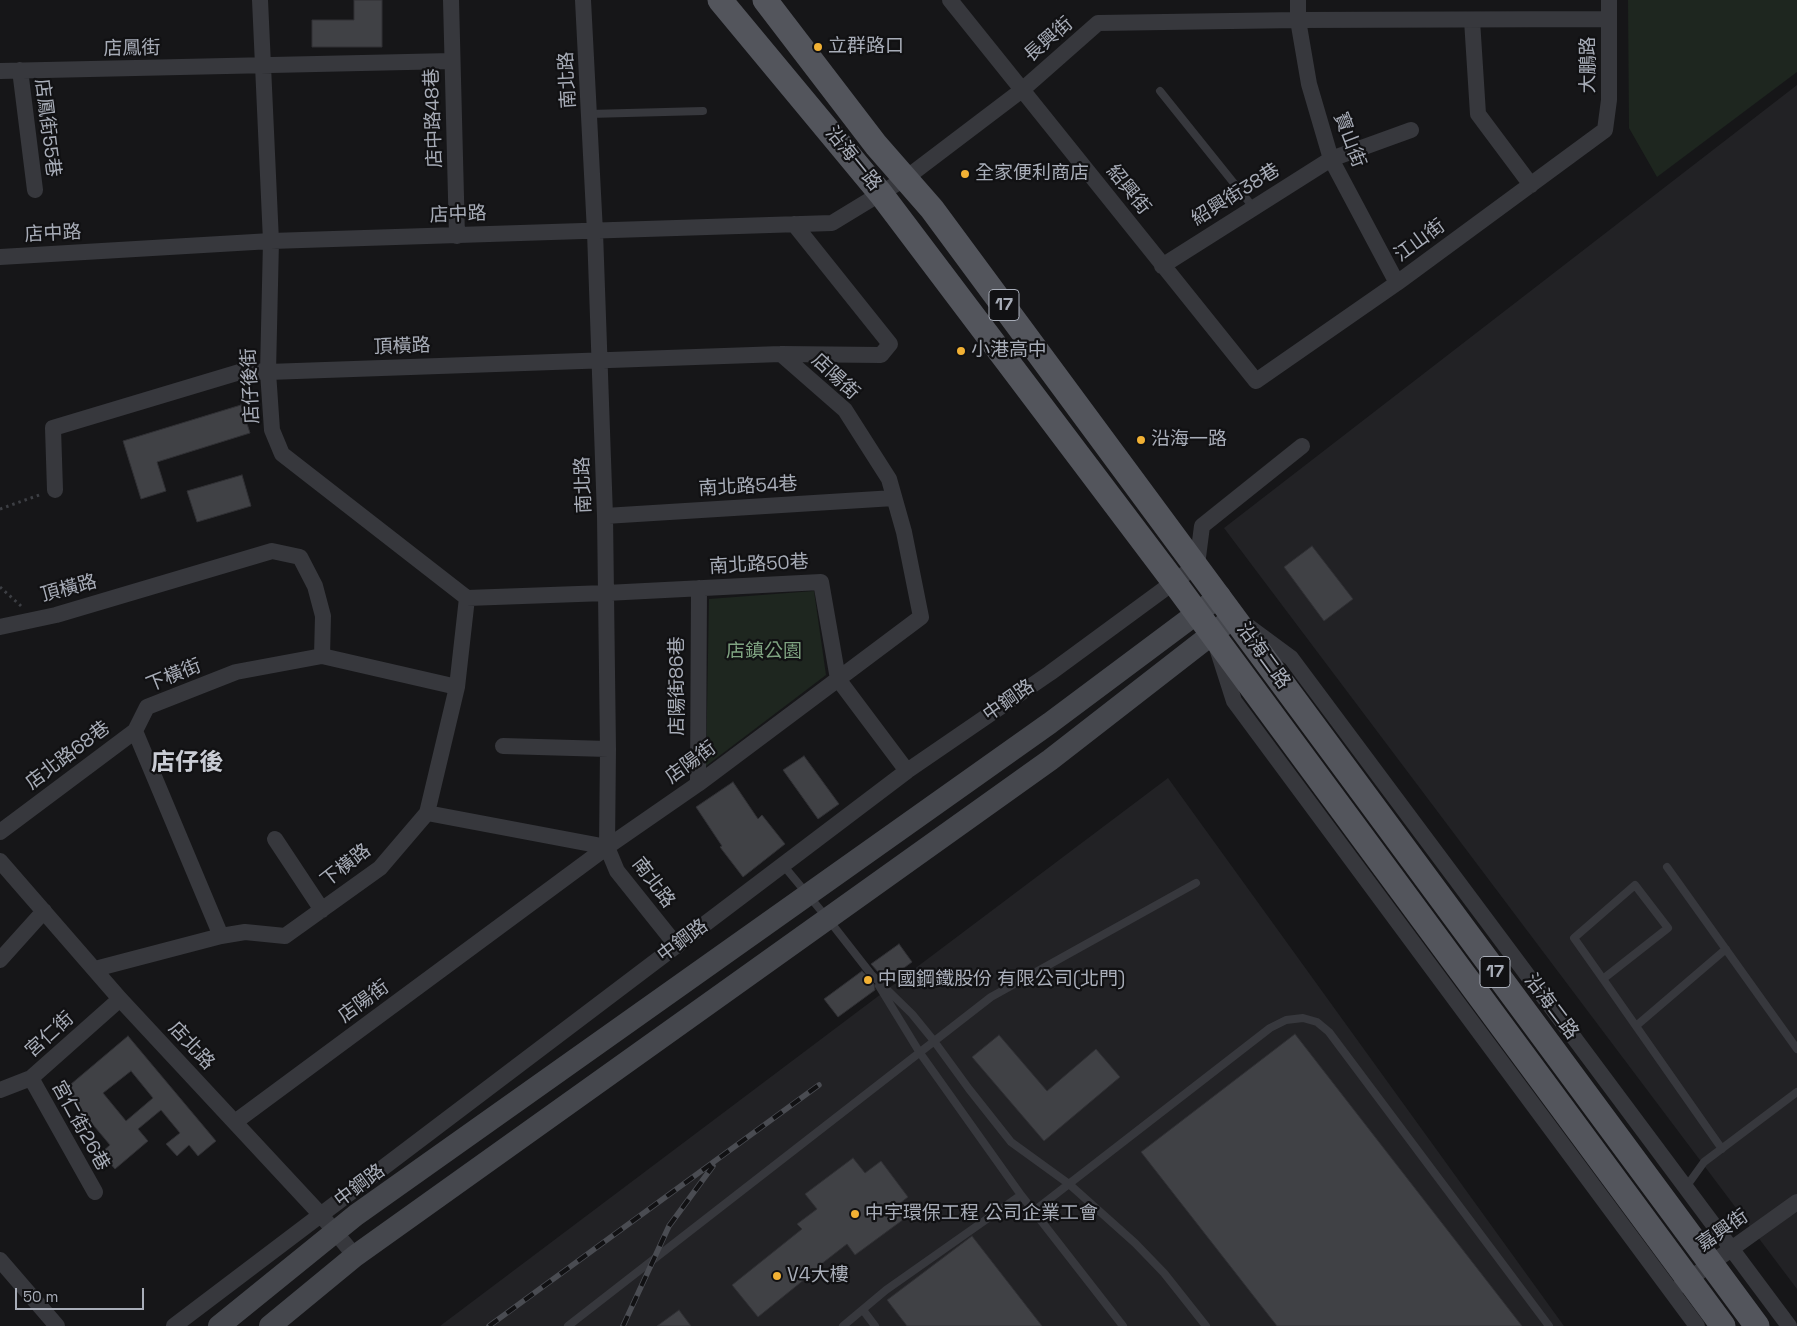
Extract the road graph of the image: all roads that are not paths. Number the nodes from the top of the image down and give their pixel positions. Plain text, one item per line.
1 (260, 0) edge
2 (451, 0) edge
3 (584, 0) edge
4 (720, 0) edge
5 (765, 0) edge
6 (950, 0) edge
7 (1298, 0) edge
8 (1608, 0) edge
9 (1609, 19) junction
10 (1298, 20) junction
11 (1472, 20) junction
12 (452, 61) junction
13 (264, 66) junction
14 (20, 70) junction
15 (0, 71) edge
16 (1022, 90) junction
17 (1160, 91) dead end
18 (703, 111) dead end
19 (589, 114) junction
20 (1411, 130) dead end
21 (1605, 130) joint
22 (1331, 159) junction
23 (906, 178) junction
24 (1531, 185) junction
25 (35, 190) dead end
26 (881, 194) junction
27 (1253, 207) junction
28 (794, 224) junction
29 (595, 232) junction
30 (457, 236) junction
31 (271, 241) junction
32 (0, 257) edge
33 (1162, 266) junction
34 (1397, 283) junction
35 (782, 354) junction
36 (600, 360) junction
37 (268, 372) junction
38 (1256, 381) joint
39 (1302, 446) dead end
40 (55, 490) road end
41 (894, 498) junction
42 (605, 516) junction
43 (1197, 565) junction
44 (1174, 582) junction
45 (699, 588) junction
46 (606, 593) junction
47 (1220, 596) junction
48 (467, 598) junction
49 (1196, 613) junction
50 (1234, 617) junction
51 (0, 627) edge
52 (1212, 634) junction
53 (322, 656) junction
54 (838, 679) junction
55 (457, 687) junction
56 (135, 731) junction
57 (503, 746) dead end
58 (608, 749) junction
59 (907, 771) junction
60 (698, 784) junction
61 (427, 813) junction
62 (0, 832) edge
63 (275, 839) dead end
64 (607, 847) junction
65 (0, 861) edge
66 (782, 866) junction
67 (1667, 867) dead end
68 (1196, 883) dead end
69 (808, 895) junction
70 (322, 910) junction
71 (44, 911) junction
72 (828, 919) junction
73 (221, 936) junction
74 (676, 946) junction
75 (1726, 949) junction
76 (0, 960) edge
77 (95, 969) junction
78 (871, 974) junction
79 (1603, 979) junction
80 (120, 999) junction
81 (1636, 1026) junction
82 (934, 1041) junction
83 (1797, 1049) edge
84 (920, 1053) junction
85 (31, 1078) junction
86 (0, 1090) edge
87 (1797, 1092) edge
88 (235, 1122) junction
89 (1722, 1149) junction
90 (1070, 1184) junction
91 (1686, 1187) junction
92 (95, 1192) dead end
93 (1021, 1195) junction
94 (1797, 1202) edge
95 (1034, 1211) junction
96 (328, 1223) junction
97 (1732, 1249) junction
98 (355, 1256) junction
99 (0, 1260) edge
100 (1710, 1264) junction
101 (1680, 1286) junction
102 (862, 1310) junction
103 (57, 1326) edge
104 (174, 1326) edge
105 (220, 1326) edge
106 (270, 1326) edge
107 (568, 1326) edge
108 (843, 1326) edge
109 (874, 1326) edge
110 (1124, 1326) edge
111 (1206, 1326) edge
112 (1549, 1326) edge
113 (1697, 1326) edge
114 (1723, 1326) edge
115 (1757, 1326) edge
116 (1788, 1326) edge

1 - 13 street, 店仔後街
2 - 12 street, 店中路48巷
3 - 19 street, 南北路
4 - 26 main road, 沿海一路 / 17
5 - 23 main road, 沿海一路 / 17
6 - 16 street, 紹興街
7 - 10 street, 寶山街
8 - 9 street, 大鵬路
9 - 11 street, 長興街
9 - 21 street, 大鵬路
10 - 11 street, 長興街
10 - 16 street, 長興街
10 - 22 street, 寶山街
11 - 24 street
12 - 13 street, 店鳳街
12 - 30 street, 店中路48巷
13 - 14 street, 店鳳街
13 - 31 street, 店仔後街
14 - 15 street, 店鳳街
14 - 25 street, 店鳳街55巷
16 - 23 street, 長興街
16 - 33 street, 紹興街
17 - 27 lane
18 - 19 lane
19 - 29 street, 南北路
20 - 22 street, 紹興街38巷
21 - 24 street, 江山街
22 - 27 street, 紹興街38巷
22 - 34 street, 寶山街
23 - 26 street, 店中路
23 - 43 main road, 沿海一路 / 17
24 - 34 street, 江山街
26 - 28 street, 店中路
26 - 44 main road, 沿海一路 / 17
27 - 33 street, 紹興街38巷
28 - 29 street, 店中路
28 - 35 street, 頂橫路
29 - 30 street, 店中路
29 - 36 street, 南北路
30 - 31 street, 店中路
31 - 32 street, 店中路
31 - 37 street, 店仔後街
33 - 38 street, 紹興街
34 - 38 street, 江山街
35 - 36 street, 頂橫路
35 - 41 street, 店陽街
36 - 37 street, 頂橫路
36 - 42 street, 南北路
37 - 40 street, 頂橫路
37 - 48 street, 店仔後街
39 - 43 street
41 - 42 street, 南北路54巷
41 - 54 street, 店陽街
42 - 46 street, 南北路
43 - 44 street, 中鋼路
43 - 47 main road, 沿海一路 / 17
44 - 49 main road, 沿海一路 / 17
44 - 59 street, 中鋼路
45 - 46 street, 南北路50巷
45 - 54 street, 南北路50巷
45 - 60 street, 店陽街86巷
46 - 48 street
46 - 58 street, 南北路
47 - 49 street, 中鋼路
47 - 50 main road, 沿海一路 / 17
48 - 55 street, 下橫路
49 - 52 main road, 沿海一路 / 17
49 - 69 street, 中鋼路
50 - 52 street
50 - 91 street, 沿海二路
50 - 100 main road, 沿海二路 / 17
51 - 53 street, 頂橫路
52 - 72 street
52 - 101 main road, 沿海二路 / 17
53 - 55 street, 下橫街
53 - 56 street, 下橫街
54 - 59 street, 南北路50巷
54 - 60 street, 店陽街
55 - 61 street, 下橫路
56 - 62 street, 店北路68巷
56 - 73 street
57 - 58 street
58 - 64 street, 南北路
59 - 66 street, 中鋼路
60 - 64 street, 店陽街
61 - 64 street
61 - 70 street, 下橫路
63 - 70 street
64 - 74 street, 南北路
64 - 88 street, 店陽街
65 - 71 street, 店北路
66 - 69 lane
66 - 74 street, 中鋼路
67 - 75 lane
68 - 82 lane
69 - 72 lane
69 - 96 street, 中鋼路
70 - 73 street, 下橫路
71 - 76 street
71 - 77 street, 店北路
72 - 78 lane
72 - 98 street
73 - 77 street, 下橫路
74 - 96 street, 中鋼路
75 - 81 lane
75 - 83 lane
77 - 80 street, 店北路
78 - 82 lane
78 - 84 lane
79 - 79 lane
79 - 81 lane
80 - 85 street, 宮仁街
80 - 88 street, 店北路
81 - 89 lane
82 - 84 lane
82 - 90 lane
84 - 93 lane
84 - 107 lane
85 - 86 street, 宮仁街
85 - 92 street, 宮仁街26巷
87 - 89 lane
88 - 96 street, 店北路
89 - 91 lane
90 - 95 lane
90 - 111 lane
90 - 112 lane
91 - 97 street, 沿海二路
93 - 95 lane
93 - 102 lane
94 - 97 street, 嘉興街
95 - 110 lane
96 - 98 street, 店北路
96 - 104 street, 中鋼路
96 - 105 street, 中鋼路
97 - 100 street, 嘉興街
97 - 116 street, 沿海二路
98 - 106 street
99 - 103 street
100 - 101 street, 嘉興街
100 - 115 main road, 沿海二路 / 17
101 - 113 street, 沿海二路
101 - 114 main road, 沿海二路 / 17
102 - 108 lane
102 - 109 lane

